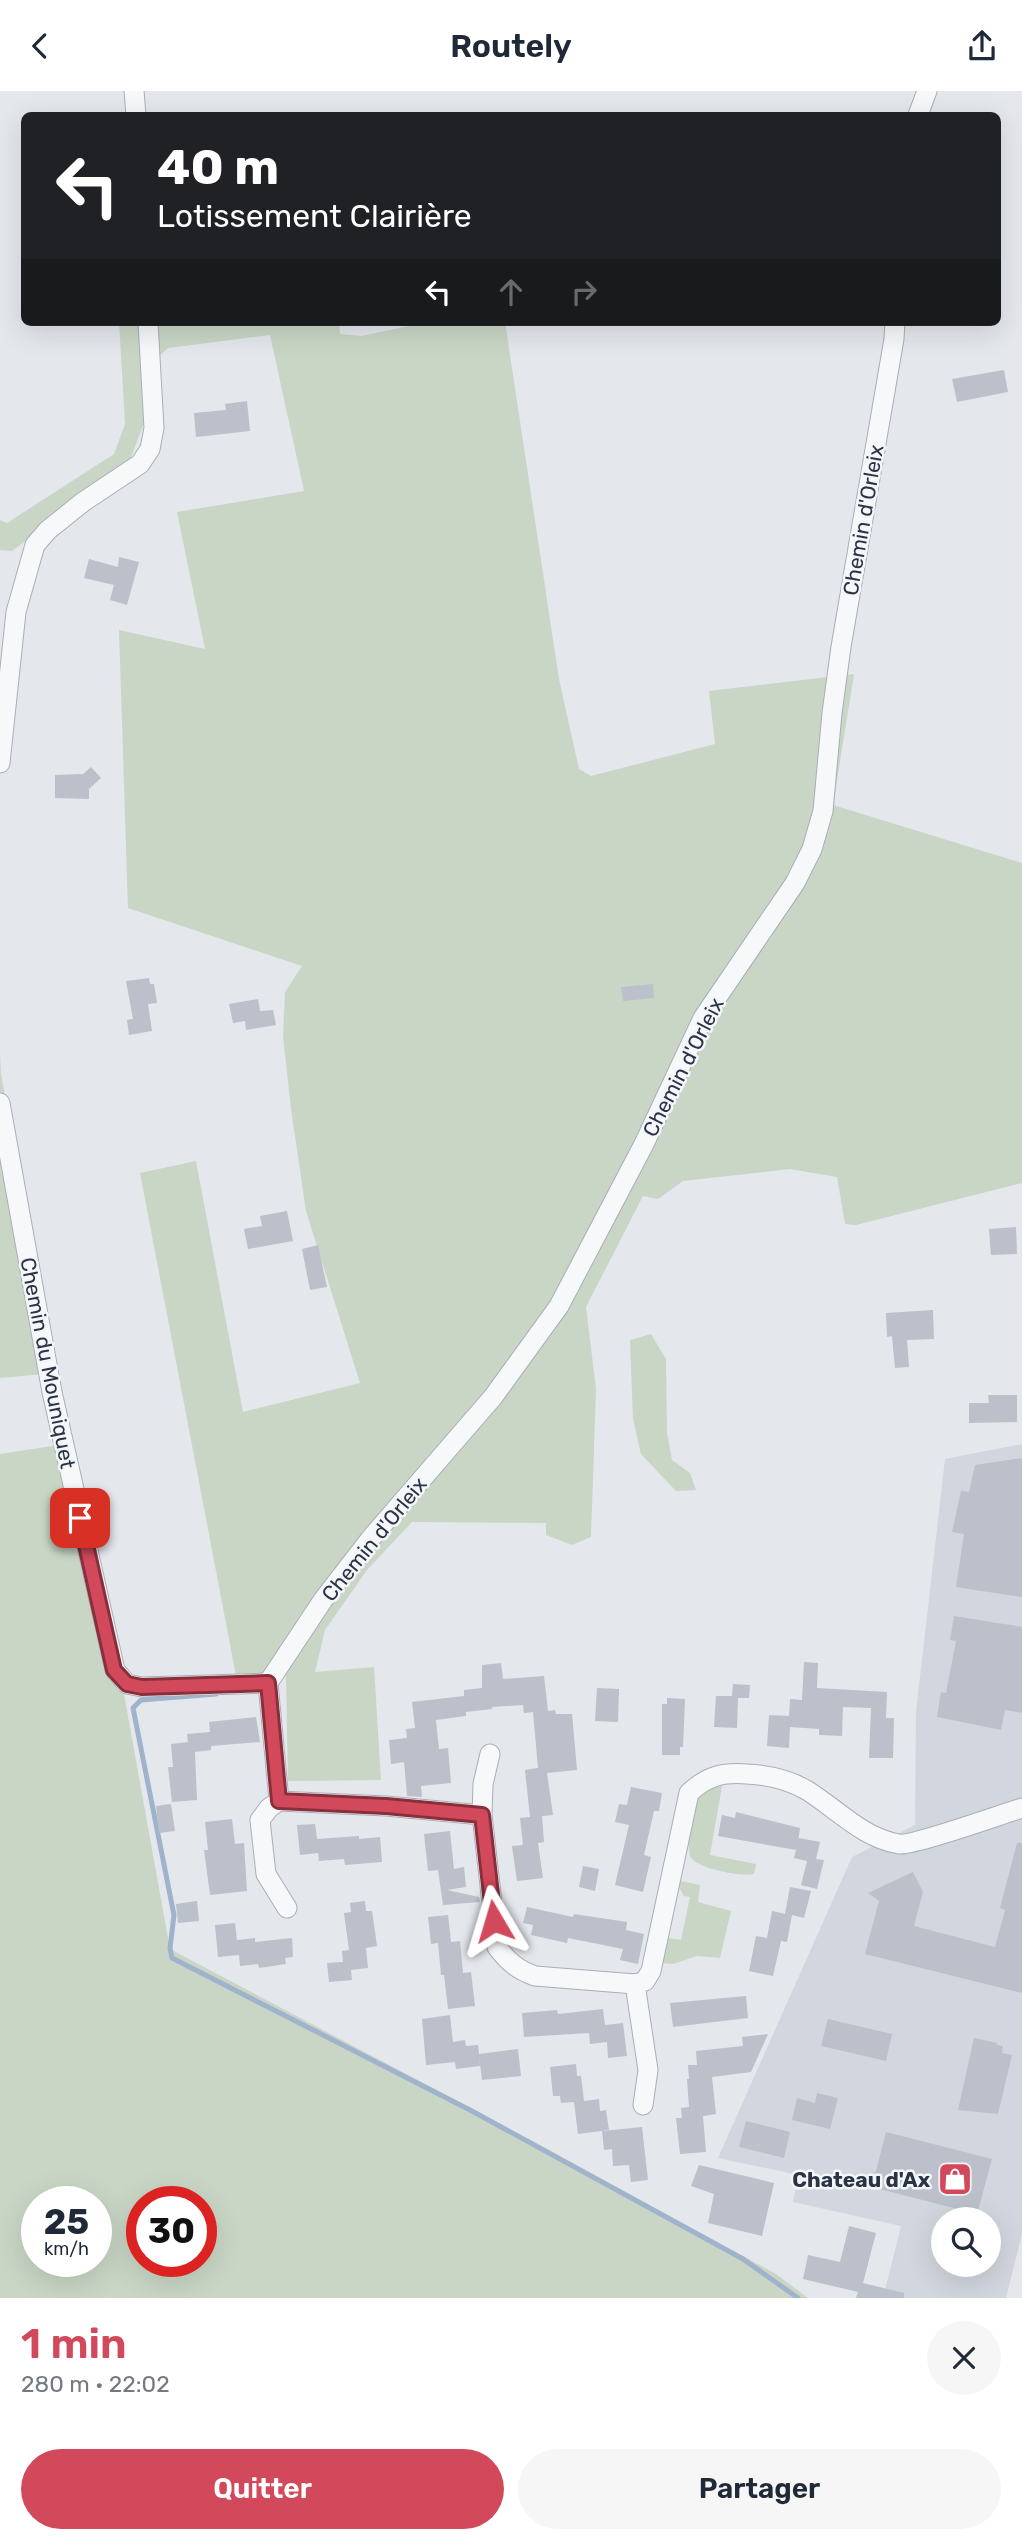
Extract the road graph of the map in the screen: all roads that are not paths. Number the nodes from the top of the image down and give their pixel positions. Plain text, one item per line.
1 (134, 91) edge
2 (927, 91) edge
3 (136, 112) edge
4 (919, 112) edge
5 (148, 326) edge
6 (895, 326) edge
7 (0, 763) edge
8 (0, 1103) edge
9 (268, 1683) junction
10 (490, 1754) dead end
11 (279, 1801) junction
12 (1022, 1808) edge
13 (482, 1815) junction
14 (287, 1909) dead end
15 (635, 1985) junction
16 (643, 2105) dead end

1 - 3 street
2 - 4 street
5 - 7 street
6 - 9 street, Chemin d'Orleix
8 - 9 street, Chemin du Mouniquet
9 - 11 street
10 - 13 street
11 - 13 street
11 - 14 street
12 - 15 street
13 - 15 street
15 - 16 street

